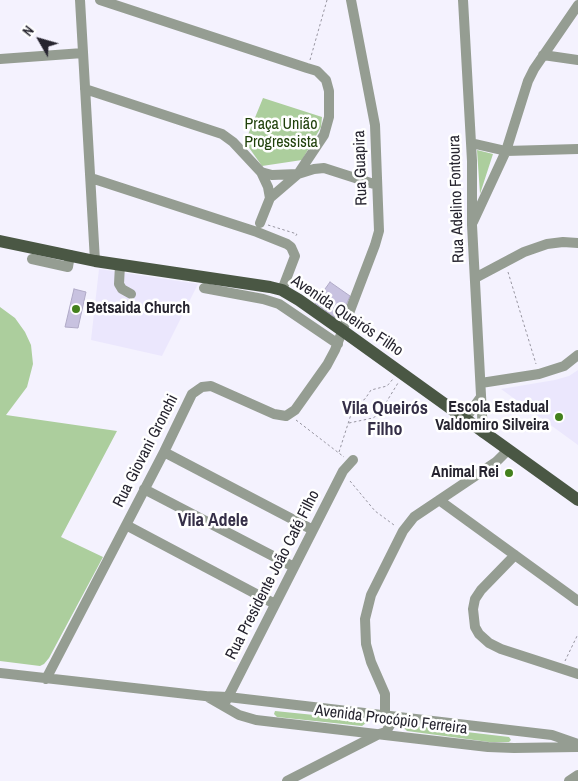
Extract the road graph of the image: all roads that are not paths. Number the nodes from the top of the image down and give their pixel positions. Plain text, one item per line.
1 (80, 0) edge
2 (100, 0) edge
3 (351, 0) edge
4 (463, 0) edge
5 (578, 5) edge
6 (84, 54) junction
7 (543, 55) junction
8 (0, 60) edge
9 (578, 60) edge
10 (84, 88) junction
11 (471, 143) junction
12 (578, 149) edge
13 (506, 150) junction
14 (261, 172) junction
15 (298, 174) junction
16 (91, 178) junction
17 (377, 185) junction
18 (270, 198) junction
19 (260, 223) road end
20 (472, 225) junction
21 (0, 241) edge
22 (578, 243) edge
23 (52, 258) junction
24 (32, 260) dead end
25 (95, 261) junction
26 (120, 265) junction
27 (475, 278) junction
28 (204, 288) dead end
29 (282, 290) junction
30 (131, 294) dead end
31 (343, 331) junction
32 (338, 344) junction
33 (578, 355) edge
34 (481, 383) junction
35 (482, 397) junction
36 (465, 420) junction
37 (483, 432) junction
38 (508, 450) junction
39 (164, 452) junction
40 (352, 461) road end
41 (144, 489) junction
42 (440, 500) junction
43 (578, 500) edge
44 (126, 525) junction
45 (313, 530) junction
46 (515, 555) junction
47 (294, 567) junction
48 (578, 601) edge
49 (275, 604) junction
50 (0, 673) edge
51 (578, 674) edge
52 (46, 679) junction
53 (226, 702) junction
54 (385, 716) junction
55 (379, 734) junction
56 (578, 746) edge
57 (578, 775) edge
58 (286, 781) edge
59 (569, 781) edge

1 - 6 street
2 - 15 street
3 - 17 street, Rua Guapira
4 - 11 street, Rua Adelino Fontoura
5 - 7 street
6 - 8 street
6 - 10 street
7 - 9 street
7 - 13 street
10 - 14 street
10 - 16 street
11 - 13 street
11 - 20 street, Rua Adelino Fontoura
12 - 13 street
13 - 20 street
14 - 15 street
14 - 18 street
15 - 17 street
15 - 18 street
16 - 25 street
16 - 29 street
17 - 31 street, Rua Guapira
18 - 19 street
20 - 27 street, Rua Adelino Fontoura
21 - 23 main road, Avenida Queirós Filho
22 - 27 street
23 - 24 street
23 - 25 main road, Avenida Queirós Filho
25 - 26 main road, Avenida Queirós Filho
26 - 29 main road, Avenida Queirós Filho
26 - 30 street
27 - 34 street, Rua Adelino Fontoura
28 - 32 street, Avenida Queirós Filho
29 - 31 main road, Avenida Queirós Filho
31 - 32 street, Rua Giovani Gronchi
31 - 36 main road, Avenida Queirós Filho
32 - 39 street, Rua Giovani Gronchi
33 - 34 street
34 - 35 street, Rua Adelino Fontoura
35 - 36 street
35 - 37 street, Rua Adelino Fontoura
36 - 37 main road, Avenida Queirós Filho
37 - 38 main road, Avenida Queirós Filho
38 - 42 street
38 - 43 main road, Avenida Queirós Filho
39 - 41 street, Rua Giovani Gronchi
39 - 45 street
40 - 45 street, Rua Presidente João Café Filho
41 - 44 street, Rua Giovani Gronchi
41 - 47 street
42 - 46 street
42 - 54 street
44 - 49 street
44 - 52 street, Rua Giovani Gronchi
45 - 47 street, Rua Presidente João Café Filho
46 - 48 street
46 - 51 street
47 - 49 street, Rua Presidente João Café Filho
49 - 53 street, Rua Presidente João Café Filho
50 - 52 street, Avenida Procópio Ferreira
52 - 53 street, Avenida Procópio Ferreira
53 - 54 street, Avenida Procópio Ferreira
53 - 55 street, Avenida Procópio Ferreira
54 - 55 street
54 - 56 street, Avenida Procópio Ferreira
55 - 56 street, Avenida Procópio Ferreira
55 - 58 street
57 - 59 street

